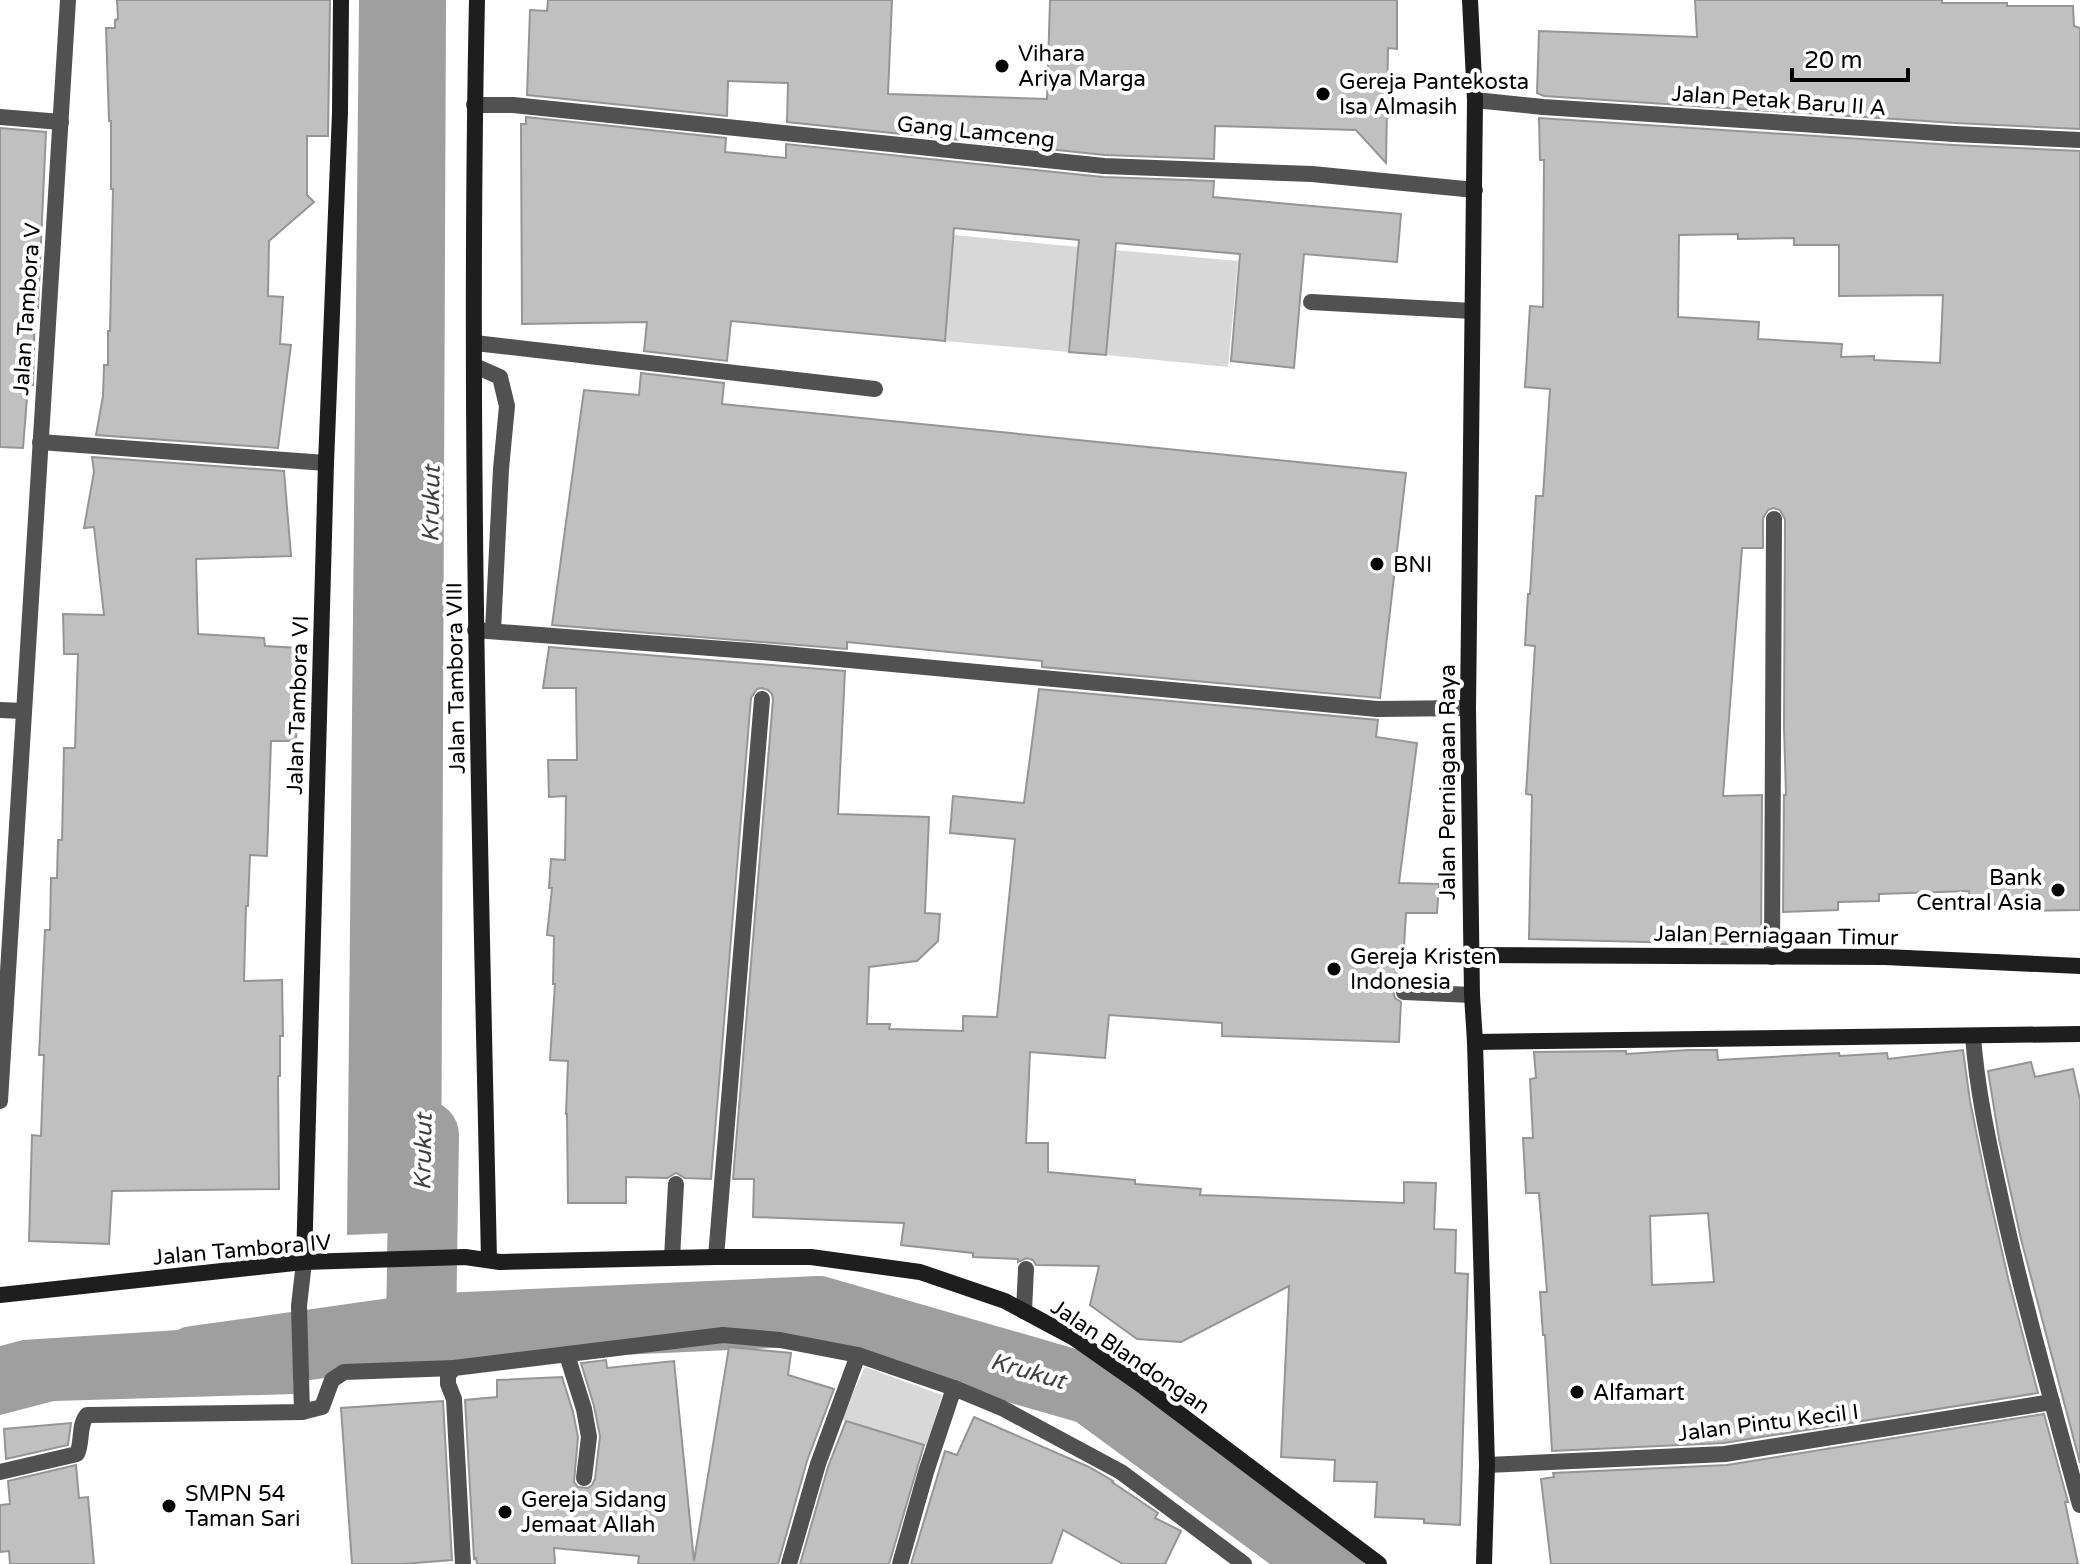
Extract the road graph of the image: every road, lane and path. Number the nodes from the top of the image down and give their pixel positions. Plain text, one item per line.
1 (68, 0) edge
2 (341, 0) edge
3 (477, 0) edge
4 (1470, 0) edge
5 (1475, 100) junction
6 (474, 105) junction
7 (0, 117) edge
8 (61, 122) junction
9 (2080, 140) edge
10 (1475, 190) junction
11 (1311, 302) dead end
12 (1472, 311) junction
13 (475, 343) junction
14 (475, 366) junction
15 (875, 389) dead end
16 (40, 442) junction
17 (326, 463) junction
18 (1774, 519) dead end
19 (475, 630) junction
20 (493, 631) junction
21 (762, 699) dead end
22 (1468, 708) junction
23 (0, 710) edge
24 (23, 711) junction
25 (1471, 955) junction
26 (1772, 957) junction
27 (2080, 966) edge
28 (1404, 992) dead end
29 (1472, 995) junction
30 (2080, 1034) edge
31 (1973, 1036) junction
32 (1475, 1042) junction
33 (0, 1101) edge
34 (676, 1184) dead end
35 (716, 1257) junction
36 (672, 1258) junction
37 (489, 1260) junction
38 (304, 1262) junction
39 (1026, 1269) dead end
40 (0, 1295) edge
41 (1024, 1311) junction
42 (567, 1355) junction
43 (858, 1355) junction
44 (454, 1368) junction
45 (954, 1388) junction
46 (2052, 1402) junction
47 (302, 1412) junction
48 (1487, 1465) junction
49 (0, 1472) edge
50 (584, 1478) dead end
51 (2080, 1505) edge
52 (463, 1564) edge
53 (789, 1564) edge
54 (900, 1564) edge
55 (1244, 1564) edge
56 (1379, 1564) edge
57 (1484, 1564) edge

1 - 8 street, Jalan Tambora V
2 - 17 street, Jalan Tambora VI
3 - 6 street, Jalan Tambora VIII
4 - 5 street, Jalan Perniagaan Raya
5 - 9 street, Jalan Petak Baru II A
5 - 10 street, Jalan Perniagaan Raya
6 - 10 street, Gang Lamceng
6 - 13 street, Jalan Tambora VIII
7 - 8 street
8 - 16 street, Jalan Tambora V
10 - 12 street, Jalan Perniagaan Raya
11 - 12 street
12 - 22 street, Jalan Perniagaan Raya
13 - 14 street, Jalan Tambora VIII
13 - 15 street
14 - 19 street, Jalan Tambora VIII
14 - 20 street
16 - 17 street
16 - 24 street, Jalan Tambora V
17 - 38 street, Jalan Tambora VI
18 - 26 street
19 - 20 street
19 - 37 street, Jalan Tambora VIII
20 - 22 street
21 - 35 street
22 - 25 street, Jalan Perniagaan Raya
23 - 24 street
24 - 33 street, Jalan Tambora V
25 - 26 street, Jalan Perniagaan Timur
25 - 29 street, Jalan Perniagaan Raya
26 - 27 street, Jalan Perniagaan Timur
28 - 29 street
29 - 32 street, Jalan Perniagaan Raya
30 - 31 street
31 - 32 street
31 - 46 street
32 - 48 street, Jalan Perniagaan Raya
34 - 36 street
35 - 36 street, Jalan Blandongan
35 - 41 street, Jalan Blandongan
36 - 37 street, Jalan Blandongan
37 - 38 street, Jalan Tambora IV
38 - 40 street, Jalan Tambora IV
38 - 47 street, Jalan Tambora VI
39 - 41 street
41 - 56 street, Jalan Blandongan
42 - 43 street
42 - 44 street
42 - 50 street
43 - 45 street
43 - 53 street
44 - 47 street
44 - 52 street
45 - 54 street
45 - 55 street
46 - 48 street, Jalan Pintu Kecil I
46 - 51 street
47 - 49 street
48 - 57 street, Jalan Perniagaan Raya

